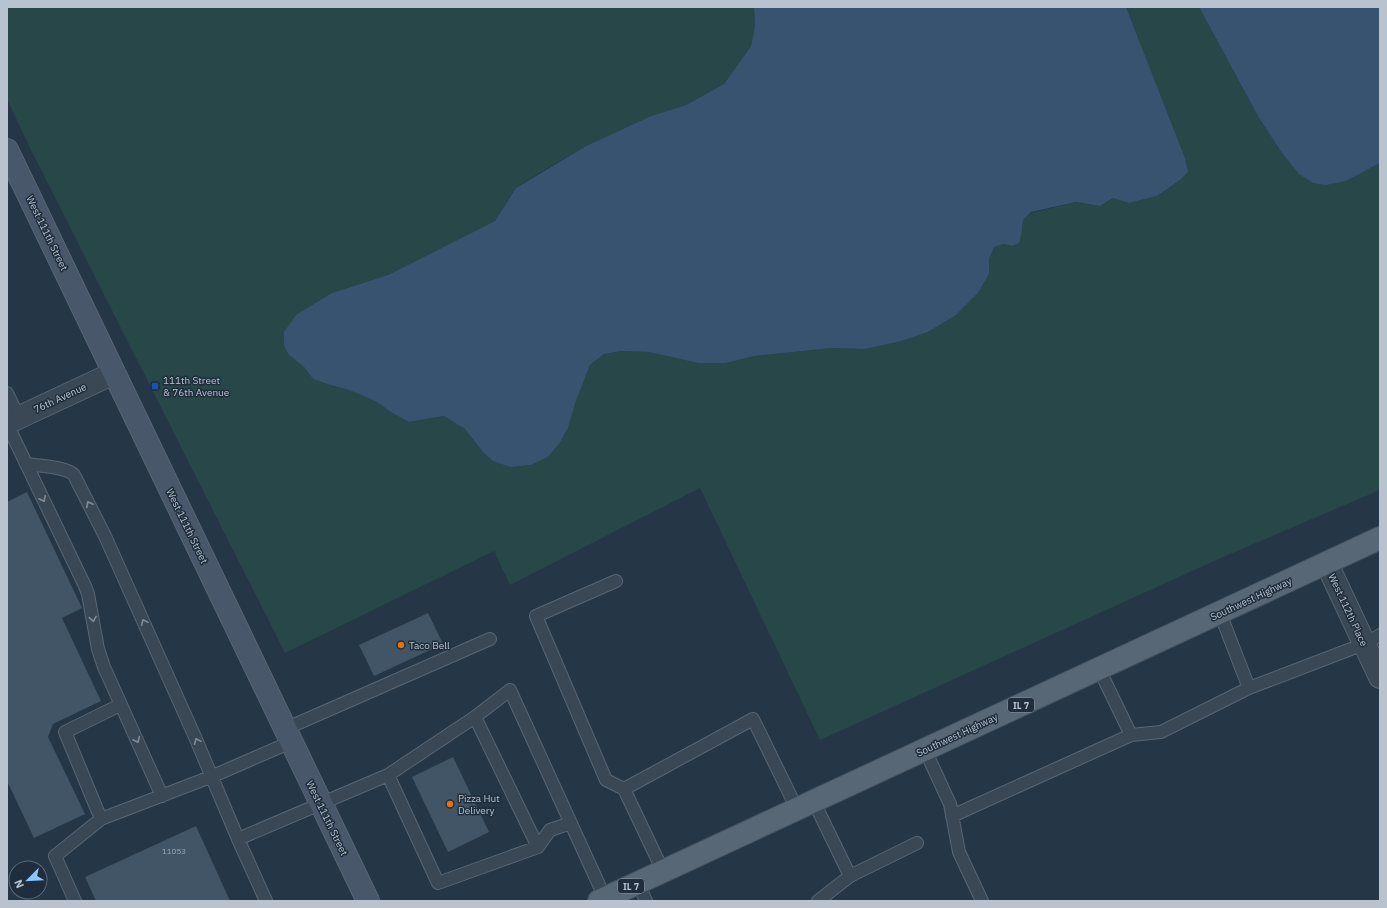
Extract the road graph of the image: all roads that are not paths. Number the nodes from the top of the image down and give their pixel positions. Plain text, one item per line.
1 (7, 150) edge
2 (114, 373) junction
3 (7, 393) edge
4 (11, 422) edge
5 (26, 464) junction
6 (1380, 538) edge
7 (1327, 564) junction
8 (616, 581) dead end
9 (1220, 613) junction
10 (490, 639) dead end
11 (1372, 639) edge
12 (1099, 669) junction
13 (1380, 677) edge
14 (1249, 688) junction
15 (120, 705) junction
16 (476, 717) junction
17 (1131, 735) junction
18 (288, 736) junction
19 (925, 750) junction
20 (388, 775) junction
21 (213, 776) junction
22 (624, 789) junction
23 (162, 796) junction
24 (321, 804) junction
25 (805, 806) junction
26 (952, 816) junction
27 (101, 819) junction
28 (571, 823) junction
29 (238, 839) junction
30 (918, 843) dead end
31 (538, 847) junction
32 (663, 872) junction
33 (850, 876) junction
34 (642, 892) edge
35 (602, 900) edge
36 (75, 901) edge
37 (266, 901) edge
38 (368, 901) edge
39 (818, 901) edge
40 (982, 901) edge

1 - 2 main road, West 111th Street
2 - 4 street, 76th Avenue
2 - 18 main road, West 111th Street
3 - 4 lane
4 - 5 lane
5 -> 15 lane
21 -> 5 lane
6 - 7 main road, Southwest Highway / IL 7
7 - 9 main road, Southwest Highway / IL 7
7 - 11 street, West 112th Place
8 - 22 lane
9 - 12 main road, Southwest Highway / IL 7
9 - 14 lane
10 - 18 lane
11 - 13 street, West 112th Place
11 - 14 lane
12 - 17 lane
12 - 19 main road, Southwest Highway / IL 7
14 - 17 lane
15 -> 23 lane
15 - 27 lane
16 - 20 lane
16 - 28 lane
16 - 31 lane
17 - 26 lane
18 - 21 lane
18 - 24 main road, West 111th Street
19 - 25 main road, Southwest Highway / IL 7
19 - 26 lane
20 - 24 lane
20 - 31 lane
21 - 23 lane
21 - 29 lane
22 - 25 lane
22 - 32 lane
23 - 27 lane
24 - 29 lane
24 - 38 main road, West 111th Street
25 - 32 main road, Southwest Highway / IL 7
25 - 33 lane
26 - 40 lane
27 - 36 lane
28 - 31 lane
28 - 35 lane
29 - 37 lane
30 - 33 lane
32 - 34 main road, Southwest Highway / IL 7
33 - 39 lane
34 - 35 main road, Southwest Highway / IL 7

